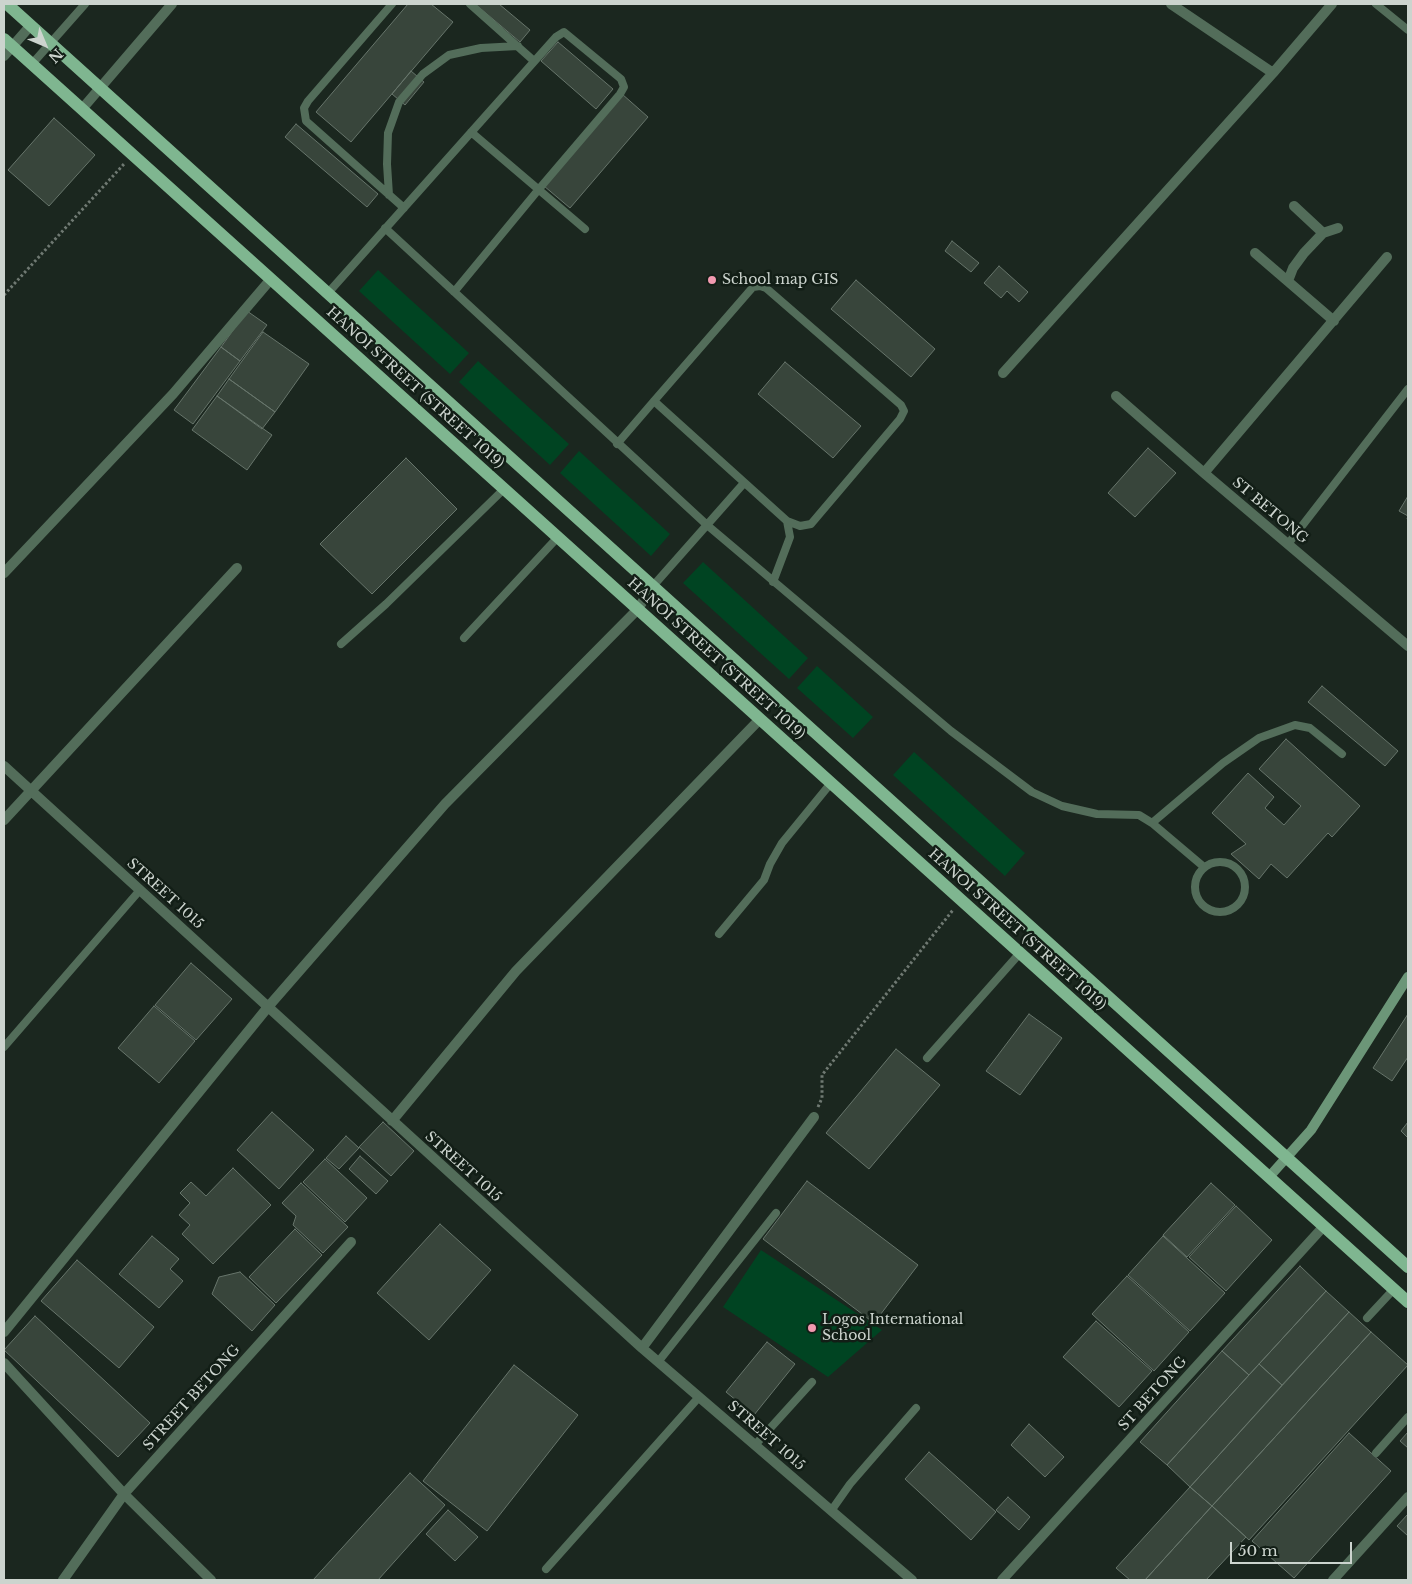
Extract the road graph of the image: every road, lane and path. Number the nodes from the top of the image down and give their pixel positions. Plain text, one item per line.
1 (7, 4) edge
2 (85, 4) edge
3 (172, 4) edge
4 (392, 4) edge
5 (470, 4) edge
6 (1171, 4) edge
7 (1332, 4) edge
8 (1376, 4) edge
9 (31, 25) junction
10 (1408, 30) edge
11 (51, 43) junction
12 (518, 46) junction
13 (7, 47) edge
14 (534, 61) junction
15 (32, 64) junction
16 (1272, 73) junction
17 (100, 88) junction
18 (82, 109) junction
19 (471, 132) junction
20 (133, 154) junction
21 (539, 189) junction
22 (390, 195) junction
23 (1294, 206) dead end
24 (404, 208) junction
25 (385, 228) junction
26 (1338, 228) dead end
27 (585, 229) dead end
28 (1323, 233) junction
29 (1255, 253) dead end
30 (1387, 257) dead end
31 (271, 280) junction
32 (1288, 281) junction
33 (454, 292) junction
34 (328, 293) junction
35 (4, 294) edge
36 (1334, 321) junction
37 (1003, 373) dead end
38 (1408, 389) edge
39 (1116, 396) dead end
40 (654, 400) junction
41 (617, 444) junction
42 (1204, 473) junction
43 (744, 483) junction
44 (504, 489) junction
45 (787, 521) junction
46 (706, 525) junction
47 (558, 537) junction
48 (1288, 544) junction
49 (237, 568) dead end
50 (4, 573) edge
51 (773, 582) junction
52 (653, 586) junction
53 (637, 610) junction
54 (464, 638) dead end
55 (341, 644) dead end
56 (1408, 646) edge
57 (760, 719) junction
58 (1342, 754) dead end
59 (4, 766) edge
60 (832, 783) junction
61 (31, 791) junction
62 (4, 820) edge
63 (1152, 823) junction
64 (1204, 867) junction
65 (140, 890) junction
66 (961, 900) junction
67 (719, 934) dead end
68 (1020, 953) junction
69 (1408, 977) edge
70 (268, 1007) junction
71 (4, 1046) edge
72 (927, 1058) dead end
73 (814, 1117) joint
74 (392, 1120) junction
75 (1286, 1157) junction
76 (1269, 1177) junction
77 (776, 1213) dead end
78 (1324, 1226) junction
79 (351, 1242) dead end
80 (1408, 1267) edge
81 (1394, 1289) junction
82 (1408, 1302) edge
83 (1367, 1318) dead end
84 (4, 1332) edge
85 (642, 1348) junction
86 (658, 1362) junction
87 (4, 1363) edge
88 (812, 1382) dead end
89 (699, 1397) junction
90 (916, 1408) dead end
91 (1408, 1417) edge
92 (754, 1445) junction
93 (1376, 1452) dead end
94 (124, 1494) junction
95 (1408, 1497) edge
96 (832, 1511) junction
97 (546, 1569) dead end
98 (64, 1580) edge
99 (211, 1580) edge
100 (912, 1580) edge
101 (1002, 1580) edge
102 (1333, 1580) edge

1 - 9 main road, HANOI STREET (STREET 1019)
2 - 11 lane
3 - 17 street
4 - 22 lane
5 - 12 lane
6 - 16 street
7 - 16 street
8 - 10 lane
9 - 11 main road, HANOI STREET (STREET 1019)
9 - 13 street
11 - 15 lane
11 - 17 main road, HANOI STREET (STREET 1019)
12 - 14 lane
12 - 22 lane
13 - 15 main road, HANOI STREET (STREET 1019)
14 - 19 lane
14 - 21 lane
15 - 18 main road, HANOI STREET (STREET 1019)
16 - 37 street
17 - 18 street
17 - 34 main road, HANOI STREET (STREET 1019)
18 - 20 main road, HANOI STREET (STREET 1019)
19 - 21 lane
19 - 24 lane
20 - 31 main road, HANOI STREET (STREET 1019)
20 - 35 path
21 - 27 lane
21 - 33 lane
22 - 24 lane
23 - 28 street
24 - 25 lane
25 - 33 lane
25 - 34 lane
26 - 28 street
28 - 32 street
29 - 32 street
30 - 36 street
31 - 44 main road, HANOI STREET (STREET 1019)
31 - 50 street
32 - 36 street
33 - 41 lane
34 - 52 main road, HANOI STREET (STREET 1019)
36 - 42 street
38 - 48 lane
39 - 42 street, ST BETONG
40 - 41 lane
40 - 43 lane
40 - 45 lane
41 - 46 lane
42 - 48 street, ST BETONG
43 - 45 lane
43 - 46 lane
44 - 47 main road, HANOI STREET (STREET 1019)
44 - 55 lane
45 - 51 lane
46 - 51 lane
46 - 52 lane
47 - 53 main road, HANOI STREET (STREET 1019)
47 - 54 lane
48 - 56 street, ST BETONG
49 - 61 street
51 - 63 lane
52 - 53 street
52 - 75 main road, HANOI STREET (STREET 1019)
53 - 57 main road, HANOI STREET (STREET 1019)
53 - 70 street
57 - 60 main road, HANOI STREET (STREET 1019)
57 - 74 street
58 - 63 lane
59 - 61 street, STREET 1015
60 - 66 main road, HANOI STREET (STREET 1019)
60 - 67 lane
61 - 62 street
61 - 65 street, STREET 1015
63 - 64 lane
64 - 64 lane
65 - 70 street, STREET 1015
65 - 71 lane
66 - 68 main road, HANOI STREET (STREET 1019)
66 - 73 path
68 - 72 lane
68 - 76 main road, HANOI STREET (STREET 1019)
69 - 75 main road
70 - 74 street, STREET 1015
70 - 84 street
73 - 85 street
74 - 85 street, STREET 1015
75 - 76 main road
75 - 80 main road, HANOI STREET (STREET 1019)
76 - 78 main road, HANOI STREET (STREET 1019)
77 - 86 lane
78 - 81 main road, HANOI STREET (STREET 1019)
78 - 101 street, ST BETONG
79 - 94 street, STREET BETONG
81 - 82 main road, HANOI STREET (STREET 1019)
81 - 83 lane
85 - 86 street, STREET 1015
86 - 89 street, STREET 1015
87 - 94 street
88 - 92 lane
89 - 92 street, STREET 1015
89 - 97 lane
90 - 96 lane
91 - 93 lane
92 - 96 street, STREET 1015
94 - 98 street, STREET BETONG
94 - 99 street
95 - 102 street
96 - 100 street, STREET 1015

